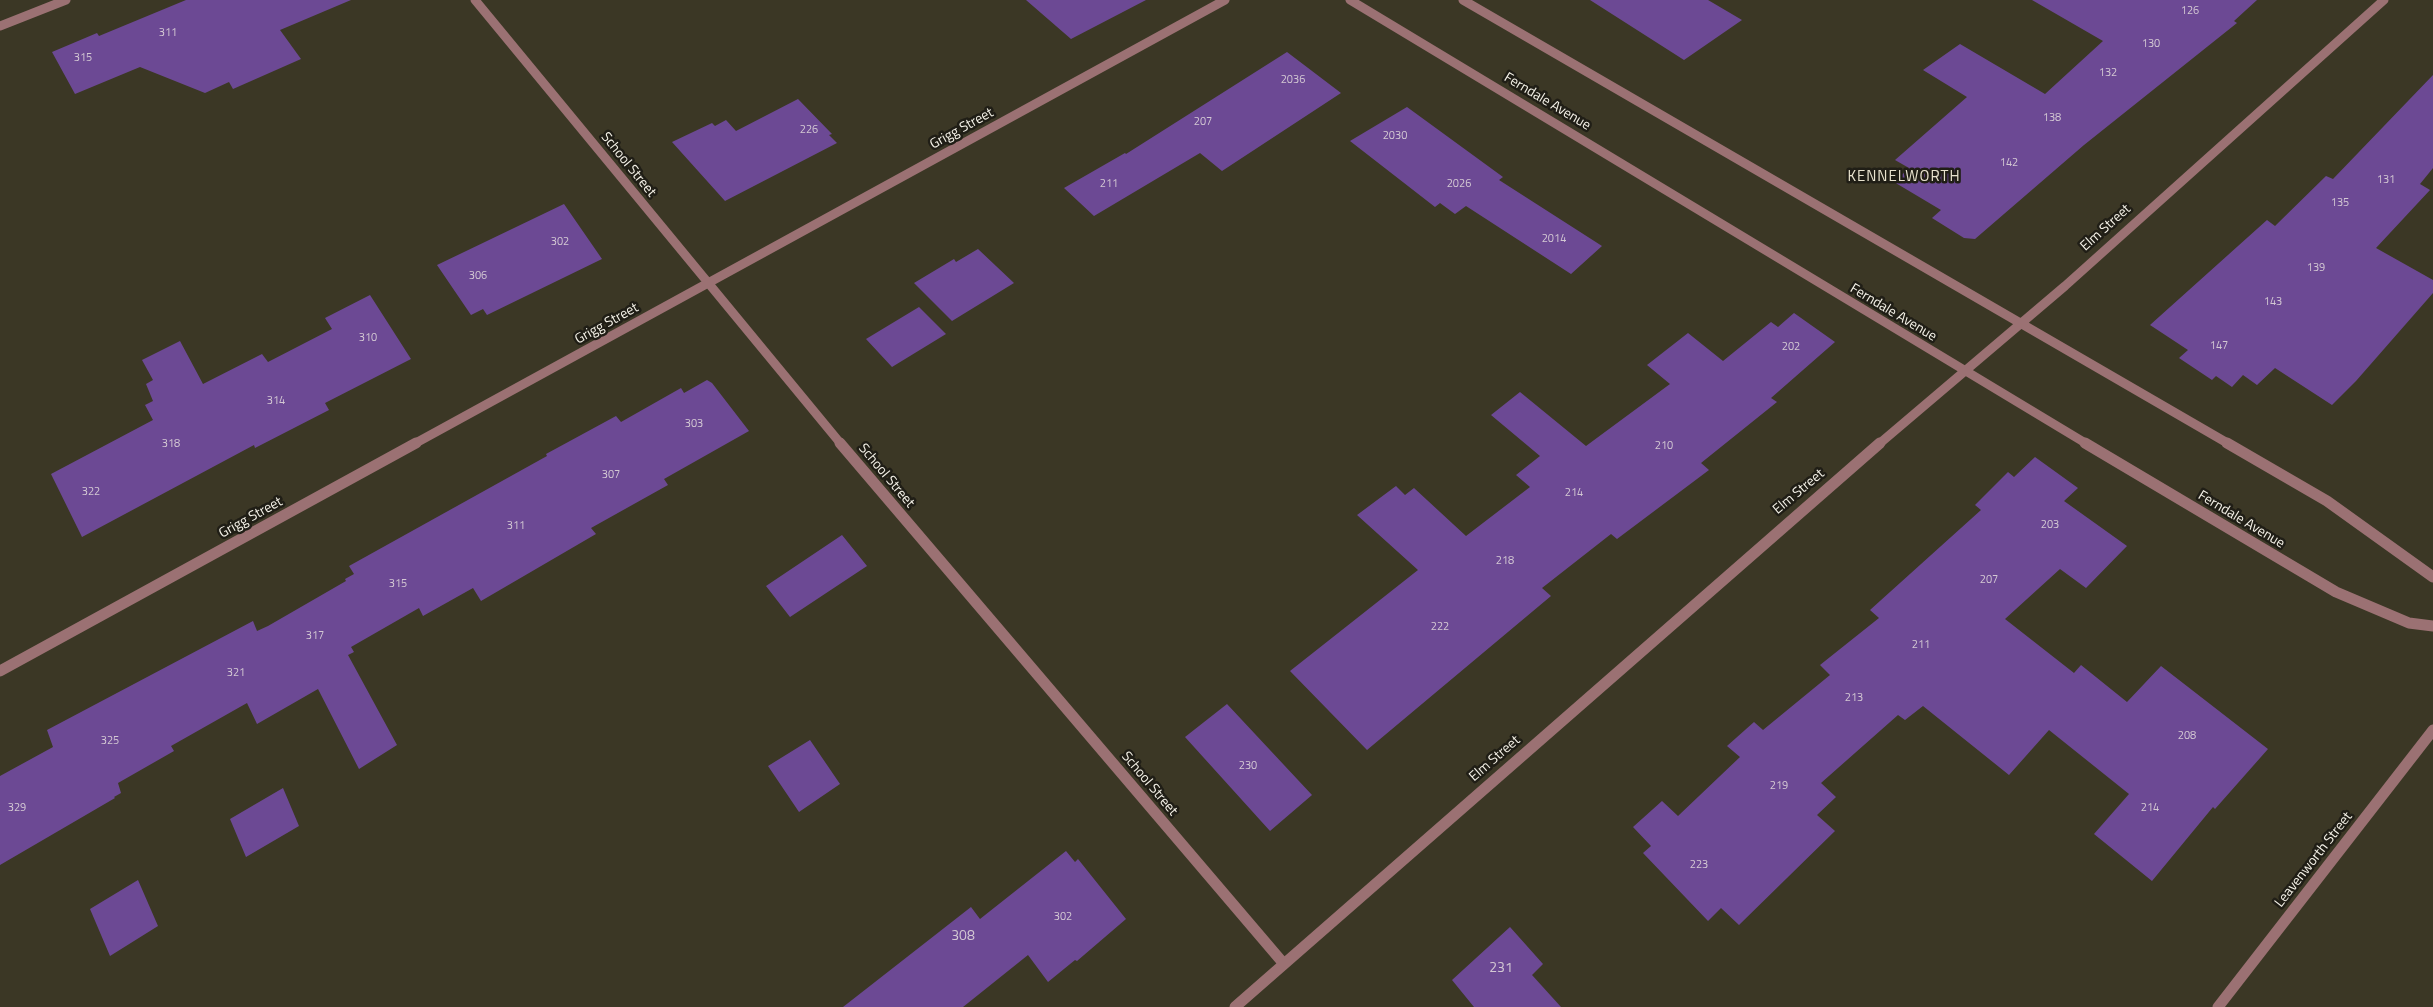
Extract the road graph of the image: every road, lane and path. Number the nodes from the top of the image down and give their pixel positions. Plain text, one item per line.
1 (66, 0) edge
2 (475, 0) edge
3 (1226, 0) edge
4 (1350, 0) edge
5 (1463, 0) edge
6 (2384, 0) edge
7 (0, 26) edge
8 (708, 284) junction
9 (2021, 324) junction
10 (1965, 371) junction
11 (2433, 576) edge
12 (2433, 626) edge
13 (0, 671) edge
14 (2433, 730) edge
15 (1284, 964) junction
16 (1235, 1007) edge
17 (2218, 1007) edge

1 - 7 street
2 - 8 street, School Street
3 - 8 street, Grigg Street
4 - 10 street, Ferndale Avenue
5 - 9 street
6 - 9 street, Elm Street
8 - 13 street, Grigg Street
8 - 15 street, School Street
9 - 10 street, Elm Street
9 - 11 street
10 - 12 street, Ferndale Avenue
10 - 15 street, Elm Street
14 - 17 street, Leavenworth Street
15 - 16 street, Elm Street

